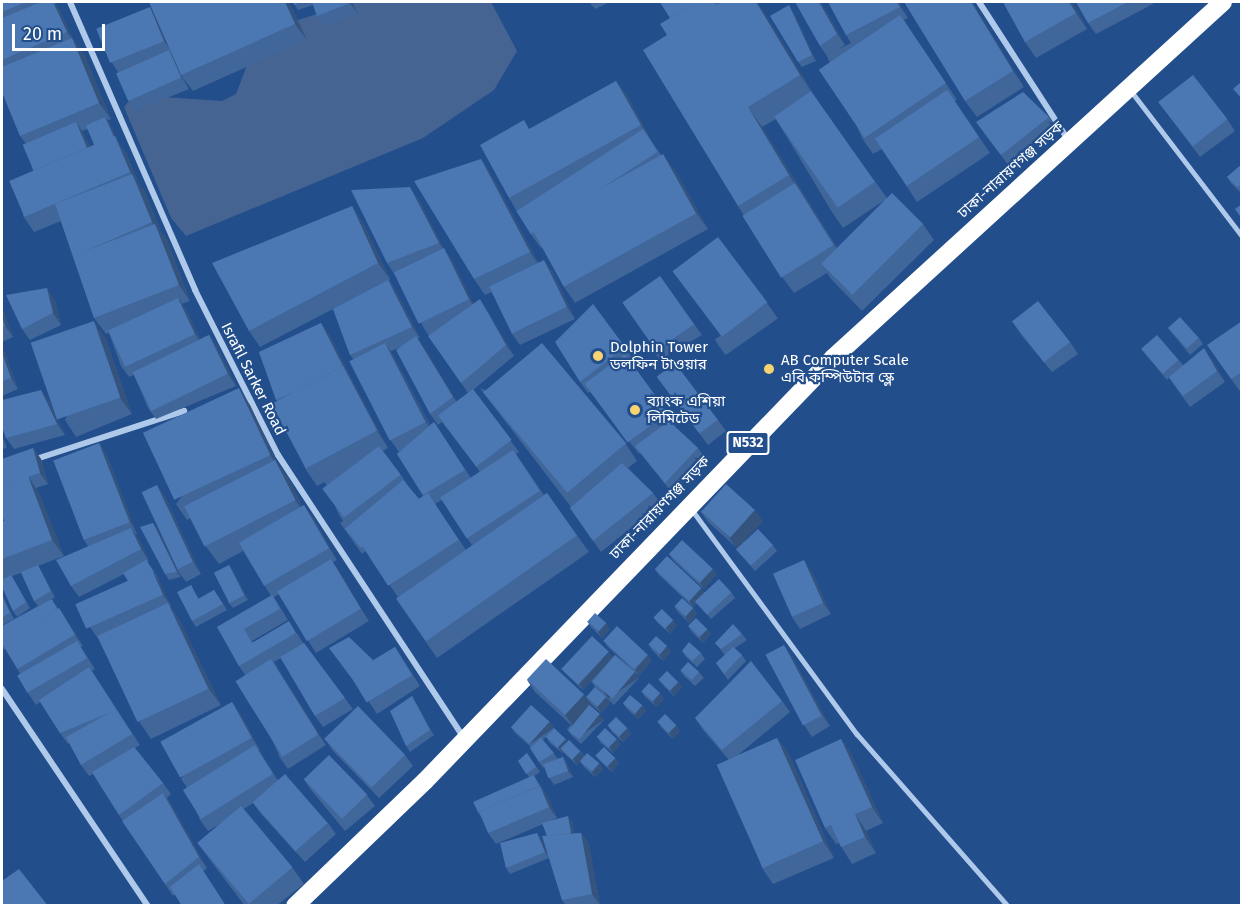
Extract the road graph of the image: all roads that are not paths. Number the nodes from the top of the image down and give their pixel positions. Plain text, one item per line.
1 (70, 2) edge
2 (979, 2) edge
3 (1223, 2) edge
4 (1128, 88) junction
5 (1069, 141) junction
6 (1242, 236) edge
7 (245, 391) junction
8 (234, 395) edge
9 (189, 409) edge
10 (24, 463) edge
11 (688, 504) junction
12 (2, 689) edge
13 (465, 740) junction
14 (148, 906) edge
15 (295, 906) edge
16 (1008, 906) edge

1 - 7 street, Israfil Sarker Road
2 - 5 street
3 - 4 highway, ঢাকা-নারায়ণগঞ্জ সড়ক / N532
4 - 5 highway, ঢাকা-নারায়ণগঞ্জ সড়ক / N532
4 - 6 lane
5 - 11 highway, ঢাকা-নারায়ণগঞ্জ সড়ক / N532
7 - 8 street
7 - 13 street, Israfil Sarker Road
9 - 10 street
11 - 13 highway, ঢাকা-নারায়ণগঞ্জ সড়ক / N532
11 - 16 lane
12 - 14 street
13 - 15 highway, ঢাকা-নারায়ণগঞ্জ সড়ক / N532

